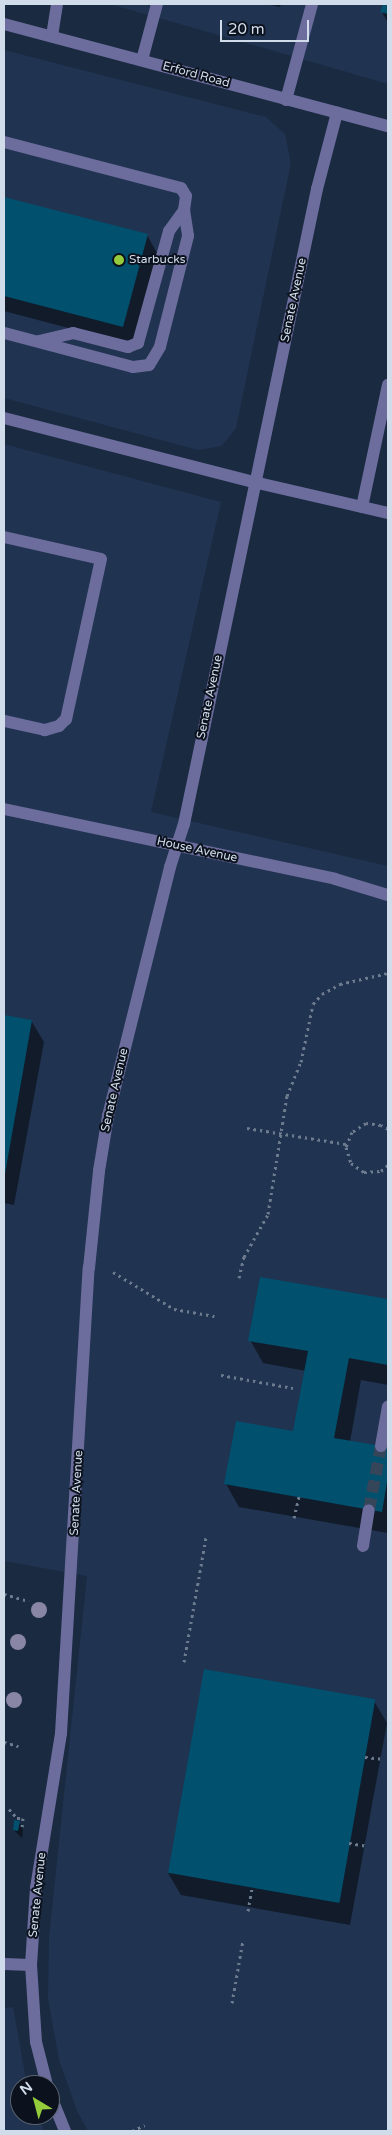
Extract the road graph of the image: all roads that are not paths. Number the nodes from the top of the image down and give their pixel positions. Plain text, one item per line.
1 (57, 4) edge
2 (157, 4) edge
3 (312, 4) edge
4 (4, 24) edge
5 (52, 36) junction
6 (142, 60) junction
7 (286, 100) junction
8 (337, 113) junction
9 (388, 126) edge
10 (4, 142) edge
11 (184, 210) junction
12 (4, 333) edge
13 (36, 341) junction
14 (388, 385) edge
15 (4, 418) edge
16 (384, 427) edge
17 (254, 482) junction
18 (362, 507) junction
19 (388, 513) edge
20 (4, 537) edge
21 (4, 721) edge
22 (4, 809) edge
23 (177, 846) junction
24 (388, 895) edge
25 (388, 1407) edge
26 (381, 1446) tunnel mouth
27 (369, 1510) tunnel mouth
28 (363, 1546) dead end
29 (4, 1964) edge
30 (31, 1965) junction
31 (44, 2075) edge
32 (60, 2119) edge
33 (65, 2131) edge

1 - 5 street
2 - 6 street
3 - 7 street
4 - 5 street, Erford Road
5 - 6 street, Erford Road
6 - 7 street, Erford Road
7 - 8 street, Erford Road
8 - 9 street, Erford Road
8 - 17 street, Senate Avenue
10 - 11 street
11 - 13 street
11 - 13 street
12 - 13 street
14 - 16 street
15 - 17 street
16 - 18 street
17 - 18 street
17 - 23 street, Senate Avenue
18 - 19 street
20 - 21 street
22 - 23 street, House Avenue
23 - 24 street, House Avenue
23 - 30 street, Senate Avenue
25 - 26 street
27 - 28 street
29 - 30 street
30 - 31 street, Senate Avenue
32 - 33 street

